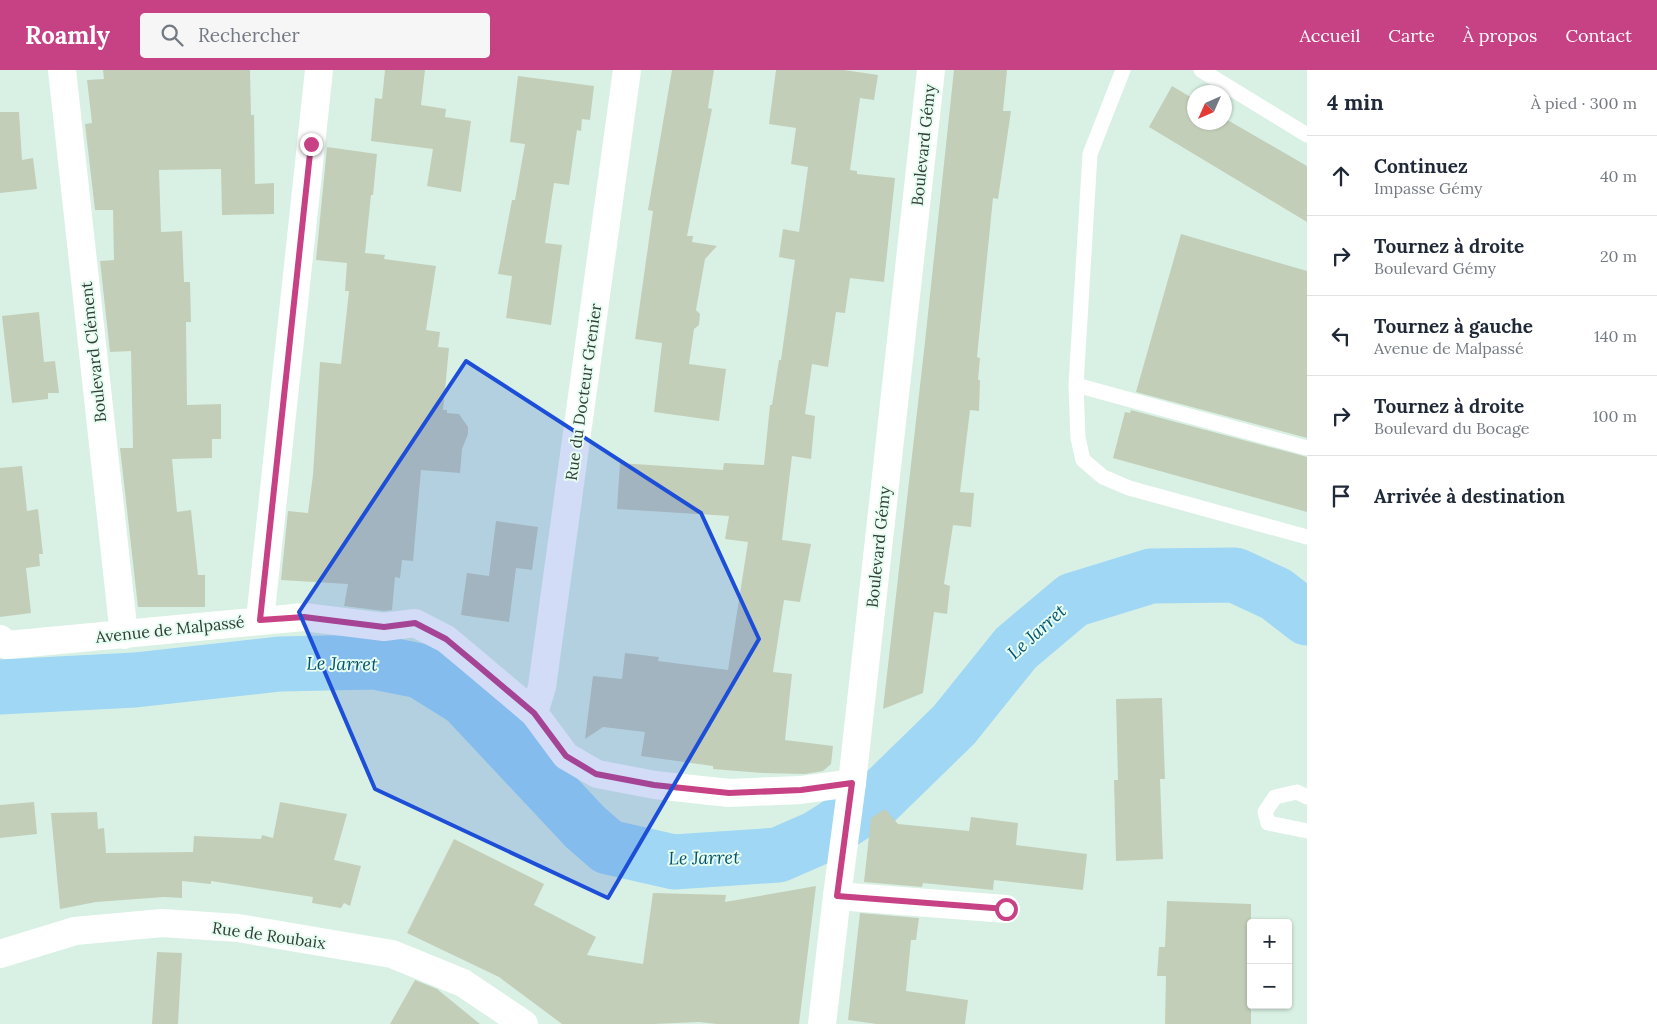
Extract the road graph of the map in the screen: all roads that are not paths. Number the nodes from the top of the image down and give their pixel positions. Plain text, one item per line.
1 (62, 70) edge
2 (319, 70) edge
3 (627, 70) edge
4 (931, 70) edge
5 (1123, 70) edge
6 (1201, 70) edge
7 (1307, 135) edge
8 (1076, 385) junction
9 (1307, 448) edge
10 (1307, 537) edge
11 (260, 620) junction
12 (124, 635) junction
13 (0, 639) edge
14 (534, 713) junction
15 (852, 783) junction
16 (1307, 797) edge
17 (1307, 831) edge
18 (837, 896) junction
19 (1006, 909) dead end
20 (0, 954) edge
21 (524, 1024) edge
22 (822, 1024) edge

1 - 12 street, Boulevard Clément
2 - 11 street
3 - 14 street, Rue du Docteur Grenier
4 - 15 street, Boulevard Gémy
5 - 8 lane
6 - 7 lane
8 - 9 lane
8 - 10 lane
11 - 12 street, Avenue de Malpassé
11 - 14 street, Avenue de Malpassé
12 - 13 street, Avenue de Malpassé
14 - 15 street, Avenue de Malpassé
15 - 18 street, Boulevard Gémy
16 - 17 lane
18 - 19 street
18 - 22 street, Boulevard Gémy
20 - 21 street, Rue de Roubaix

